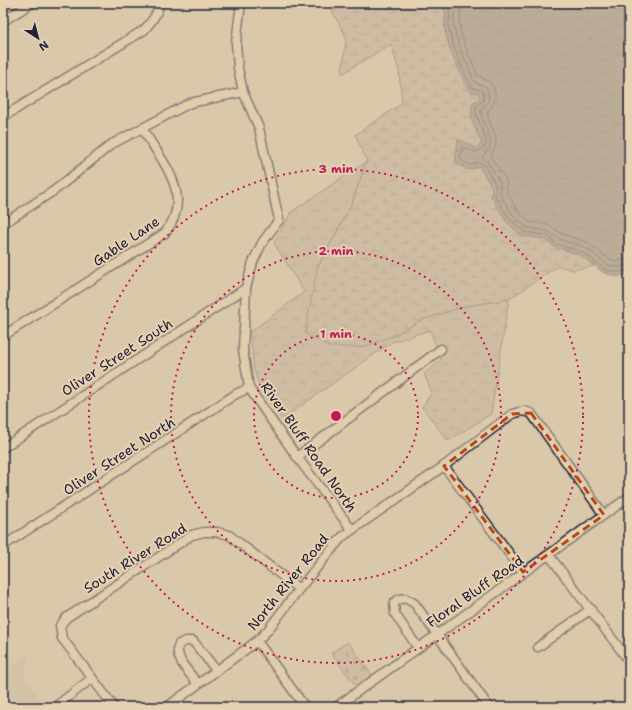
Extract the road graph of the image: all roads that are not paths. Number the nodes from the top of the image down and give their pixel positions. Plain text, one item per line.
1 (32, 3) edge
2 (160, 3) edge
3 (241, 3) edge
4 (3, 21) edge
5 (243, 92) junction
6 (3, 117) edge
7 (142, 128) junction
8 (3, 224) edge
9 (246, 288) junction
10 (3, 336) edge
11 (441, 349) dead end
12 (249, 388) junction
13 (3, 448) edge
14 (297, 458) junction
15 (444, 466) junction
16 (629, 497) edge
17 (604, 515) junction
18 (352, 530) junction
19 (3, 546) edge
20 (549, 555) junction
21 (523, 572) junction
22 (299, 589) junction
23 (591, 609) junction
24 (436, 635) junction
25 (257, 641) junction
26 (538, 647) dead end
27 (418, 648) junction
28 (629, 660) edge
29 (216, 670) junction
30 (91, 679) junction
31 (198, 684) junction
32 (54, 707) edge
33 (114, 707) edge
34 (167, 707) edge
35 (305, 707) edge
36 (336, 707) edge
37 (489, 707) edge

1 - 4 street
2 - 6 street
3 - 5 street, River Bluff Road North
5 - 7 street
5 - 9 street, River Bluff Road North
7 - 8 street
7 - 10 street, Gable Lane
9 - 12 street, River Bluff Road North
9 - 13 street, Oliver Street South
11 - 14 street
12 - 14 street, River Bluff Road North
12 - 19 street, Oliver Street North
14 - 18 street, River Bluff Road North
15 - 17 street, River Bluff Road North
15 - 18 street, River Bluff Road North
15 - 21 street
16 - 17 street, Floral Bluff Road
17 - 20 street, Floral Bluff Road
18 - 22 street, North River Road
20 - 21 street, Floral Bluff Road
20 - 23 street
21 - 24 street, Floral Bluff Road
22 - 25 street, North River Road
22 - 30 street, South River Road
23 - 26 street
23 - 28 street
24 - 27 street, Floral Bluff Road
24 - 27 street
24 - 37 street
25 - 29 street, North River Road
25 - 35 street
27 - 36 street, Floral Bluff Road
29 - 31 street, North River Road
29 - 31 street
30 - 32 street
30 - 33 street
31 - 34 street, North River Road

